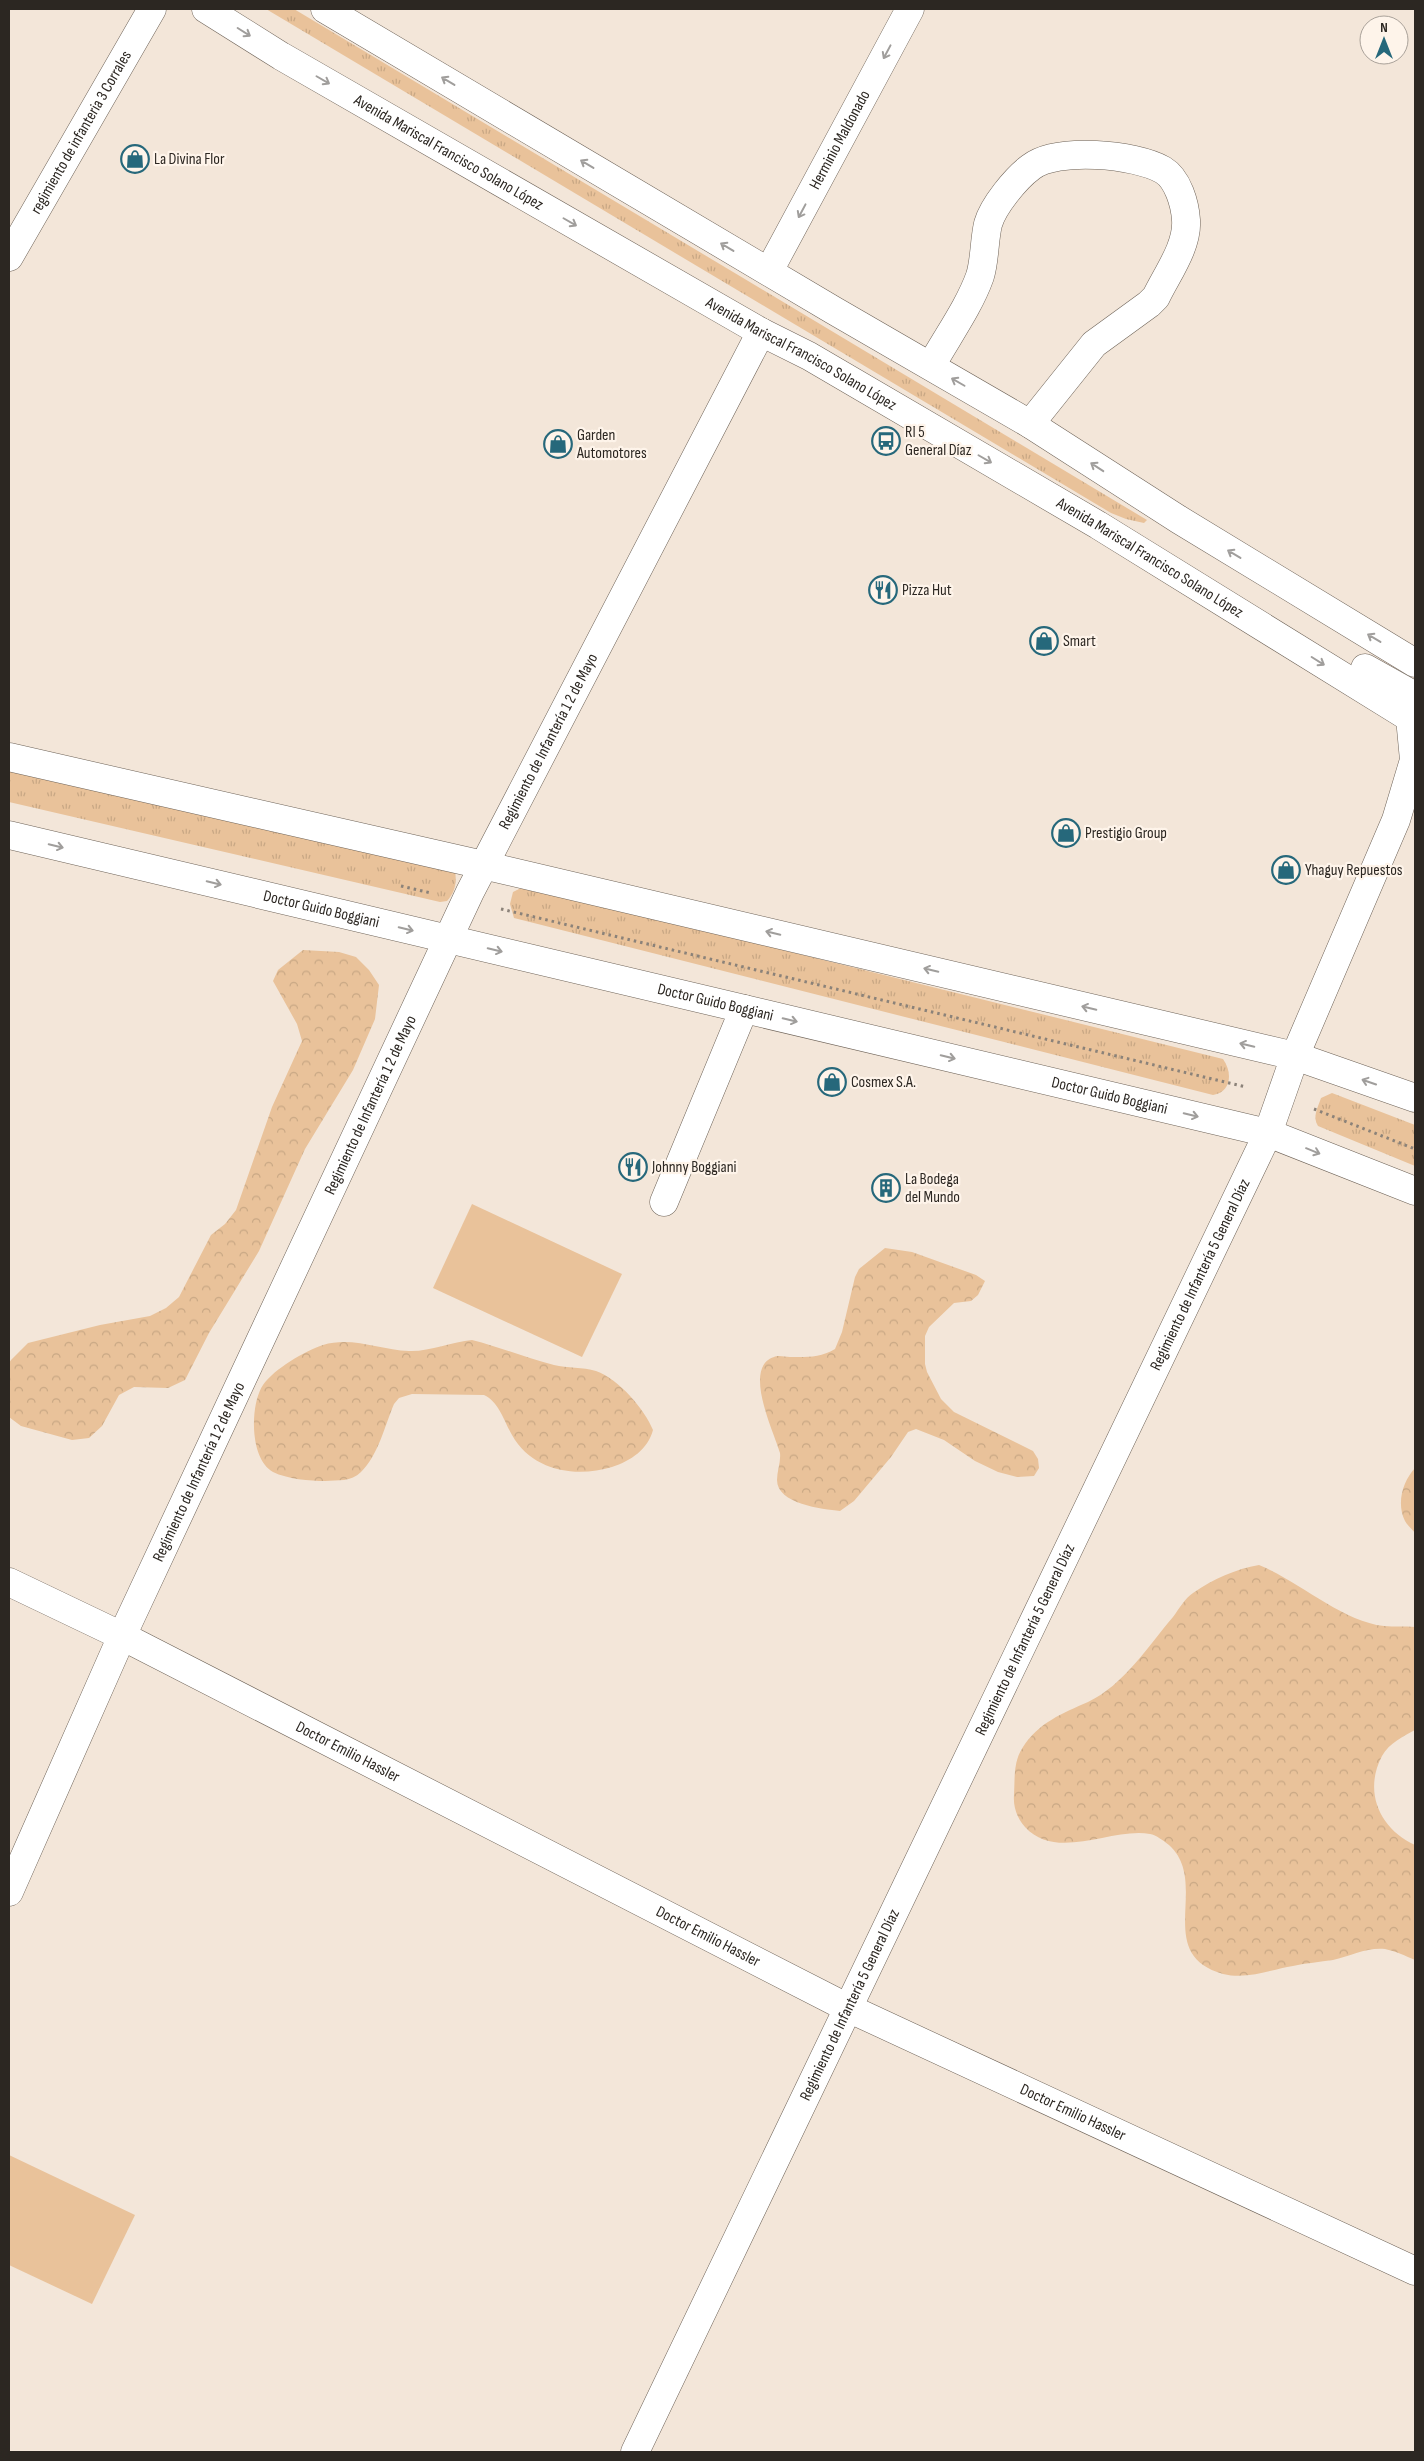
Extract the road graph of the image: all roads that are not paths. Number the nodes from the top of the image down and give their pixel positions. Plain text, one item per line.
1 (152, 9) edge
2 (206, 9) edge
3 (325, 9) edge
4 (910, 9) edge
5 (9, 256) edge
6 (769, 272) junction
7 (760, 332) junction
8 (931, 366) junction
9 (1030, 424) junction
10 (1415, 663) edge
11 (1414, 712) edge
12 (9, 756) edge
13 (1406, 811) edge
14 (9, 835) edge
15 (483, 865) junction
16 (448, 939) junction
17 (744, 1009) junction
18 (1295, 1056) junction
19 (1415, 1098) edge
20 (1268, 1133) junction
21 (1415, 1191) edge
22 (664, 1202) dead end
23 (9, 1582) edge
24 (122, 1636) junction
25 (9, 1892) edge
26 (848, 2008) junction
27 (1415, 2272) edge
28 (635, 2452) edge

1 - 5 main road, regimiento de infanteria 3 Corrales
2 -> 7 main road, Avenida Mariscal Francisco Solano López
6 -> 3 main road
4 -> 6 main road, Herminio Maldonado
6 - 8 main road
7 -> 11 main road, Avenida Mariscal Francisco Solano López
7 - 15 main road, Regimiento de Infantería 1 2 de Mayo
9 -> 8 main road
8 - 9 main road
10 -> 9 main road
11 - 13 main road, Regimiento de Infantería 5 General Díaz
12 - 15 main road
13 - 18 main road, Regimiento de Infantería 5 General Díaz
14 -> 16 main road, Doctor Guido Boggiani
15 - 16 main road, Regimiento de Infantería 1 2 de Mayo
18 -> 15 main road
16 -> 17 main road, Doctor Guido Boggiani
16 - 24 main road, Regimiento de Infantería 1 2 de Mayo
17 -> 20 main road, Doctor Guido Boggiani
17 - 22 main road
19 -> 18 main road
18 - 20 main road, Regimiento de Infantería 5 General Díaz
20 -> 21 main road, Doctor Guido Boggiani
20 - 26 main road, Regimiento de Infantería 5 General Díaz
23 - 24 main road, Doctor Emilio Hassler
24 - 25 main road, Regimiento de Infantería 1 2 de Mayo
24 - 26 main road, Doctor Emilio Hassler
26 - 27 main road, Doctor Emilio Hassler
26 - 28 main road, Regimiento de Infantería 5 General Díaz

